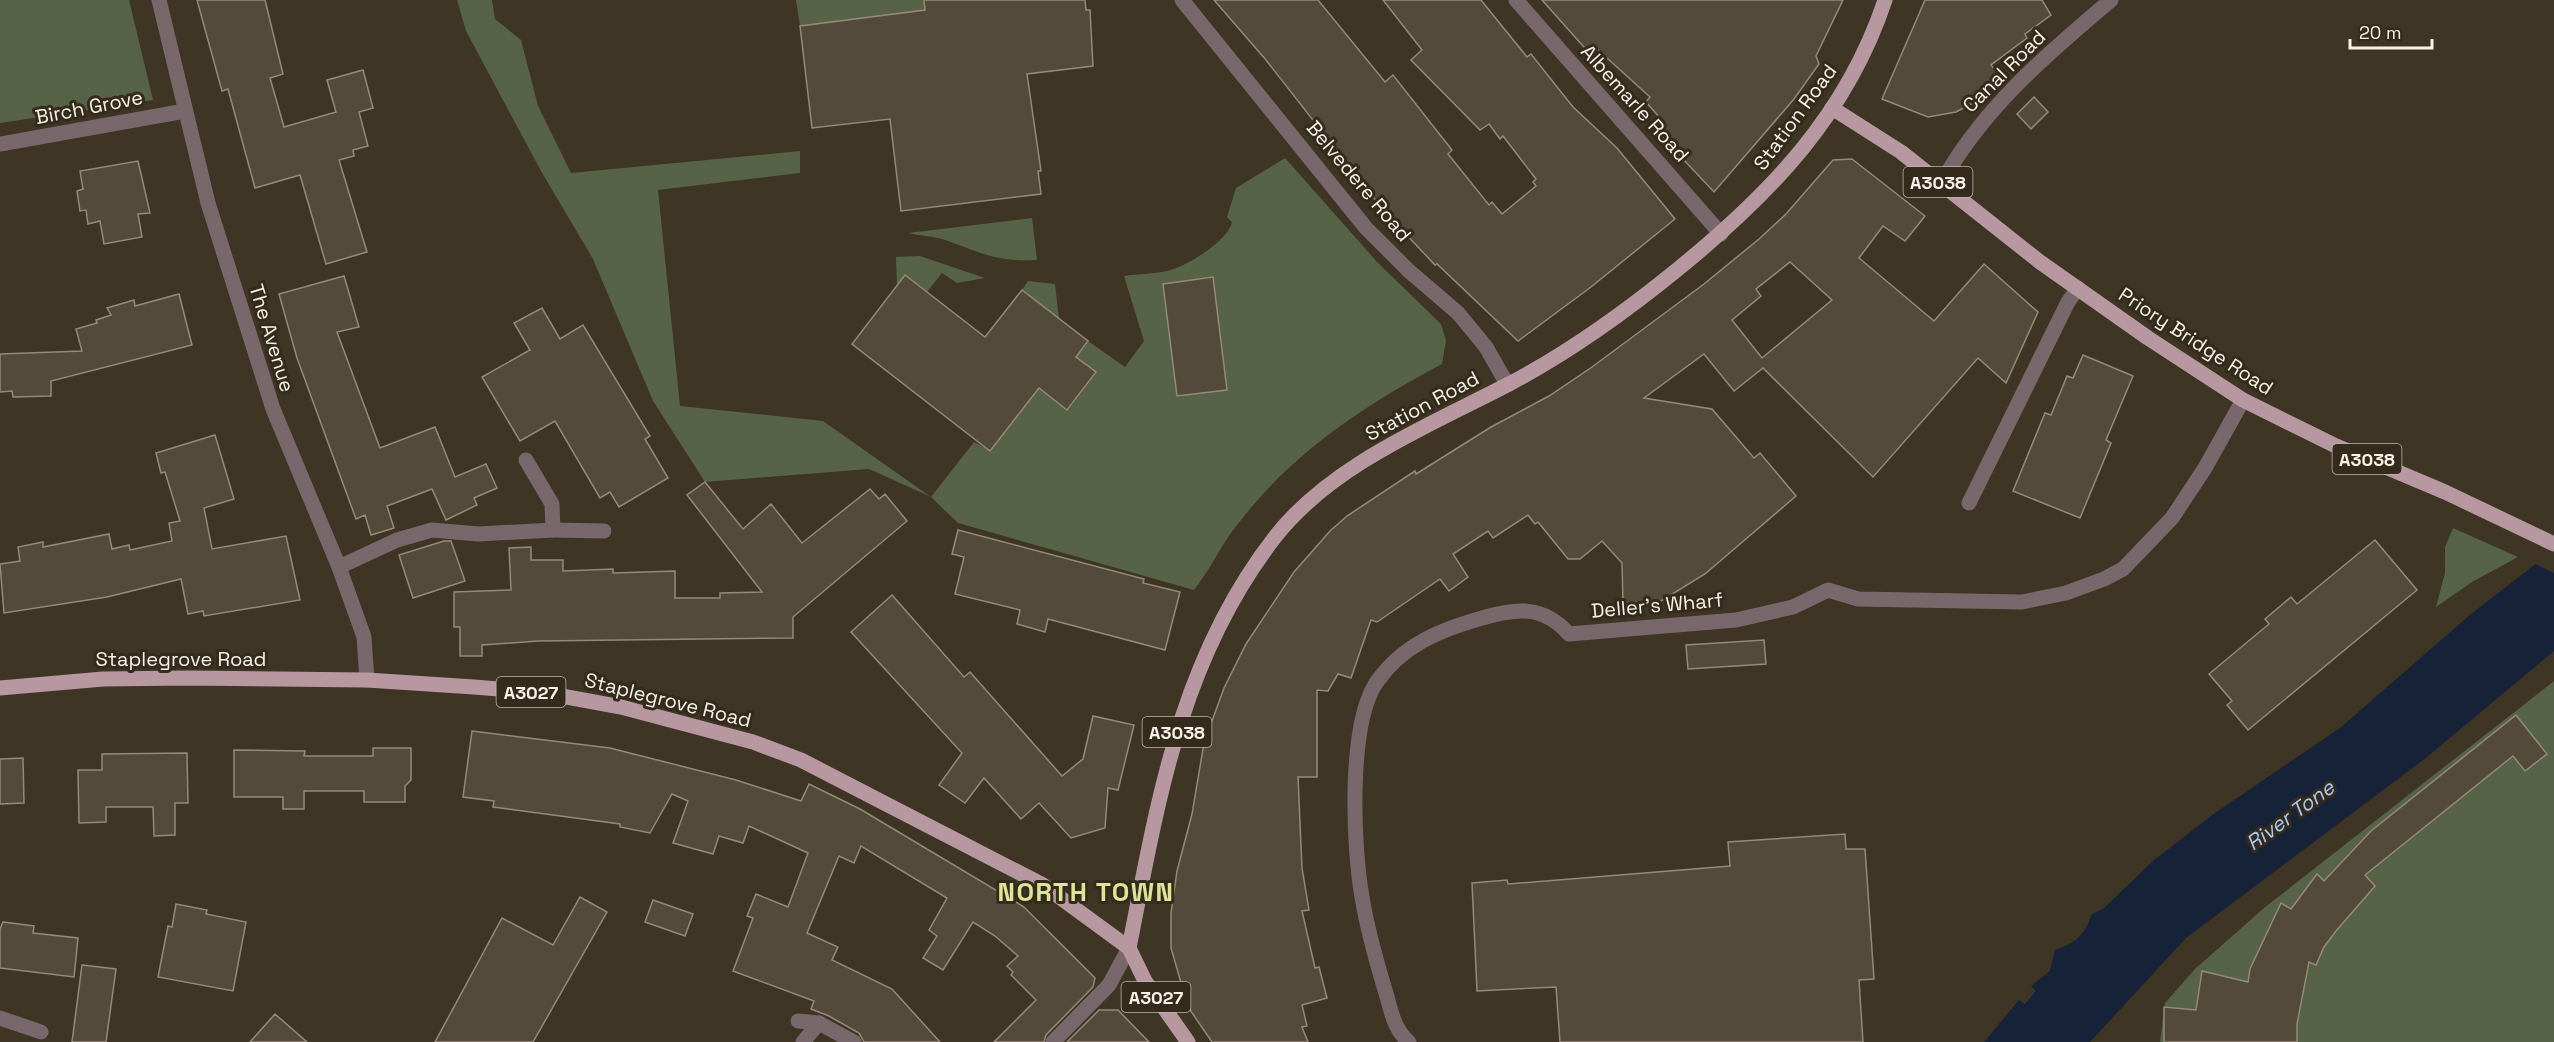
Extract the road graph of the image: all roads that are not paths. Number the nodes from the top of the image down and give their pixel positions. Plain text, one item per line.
1 (159, 0) edge
2 (1182, 0) edge
3 (1516, 0) edge
4 (1886, 0) edge
5 (2111, 0) edge
6 (1832, 108) junction
7 (185, 111) junction
8 (0, 144) edge
9 (1941, 184) junction
10 (1721, 234) junction
11 (2078, 288) junction
12 (1507, 384) junction
13 (2243, 400) junction
14 (526, 460) dead end
15 (1969, 503) dead end
16 (553, 530) junction
17 (604, 531) dead end
18 (2554, 544) edge
19 (339, 567) junction
20 (367, 680) junction
21 (0, 688) edge
22 (1129, 948) junction
23 (0, 1018) edge
24 (798, 1021) dead end
25 (819, 1023) junction
26 (41, 1032) dead end
27 (803, 1042) edge
28 (854, 1042) edge
29 (1053, 1042) edge
30 (1188, 1042) edge
31 (1409, 1042) edge

1 - 7 street, The Avenue
2 - 12 street, Belvedere Road
3 - 10 street, Albemarle Road
4 - 6 main road, Station Road / A3038
5 - 9 street, Canal Road
6 - 9 main road, Priory Bridge Road / A3038
6 - 10 main road, Station Road / A3038
7 - 8 street, Birch Grove
7 - 19 street, The Avenue
9 - 11 main road, Priory Bridge Road / A3038
10 - 12 main road, Station Road / A3038
11 - 13 main road, Priory Bridge Road / A3038
11 - 15 street
12 - 22 main road, Station Road / A3038
13 - 18 main road, Priory Bridge Road / A3038
13 - 31 street, Deller's Wharf
14 - 16 street
16 - 17 street
16 - 19 street
19 - 20 street, The Avenue
20 - 21 main road, Staplegrove Road / A3027
20 - 22 main road, Staplegrove Road / A3027
22 - 29 street
22 - 30 main road, A3027
23 - 26 street
24 - 25 street
25 - 27 street
25 - 28 street

